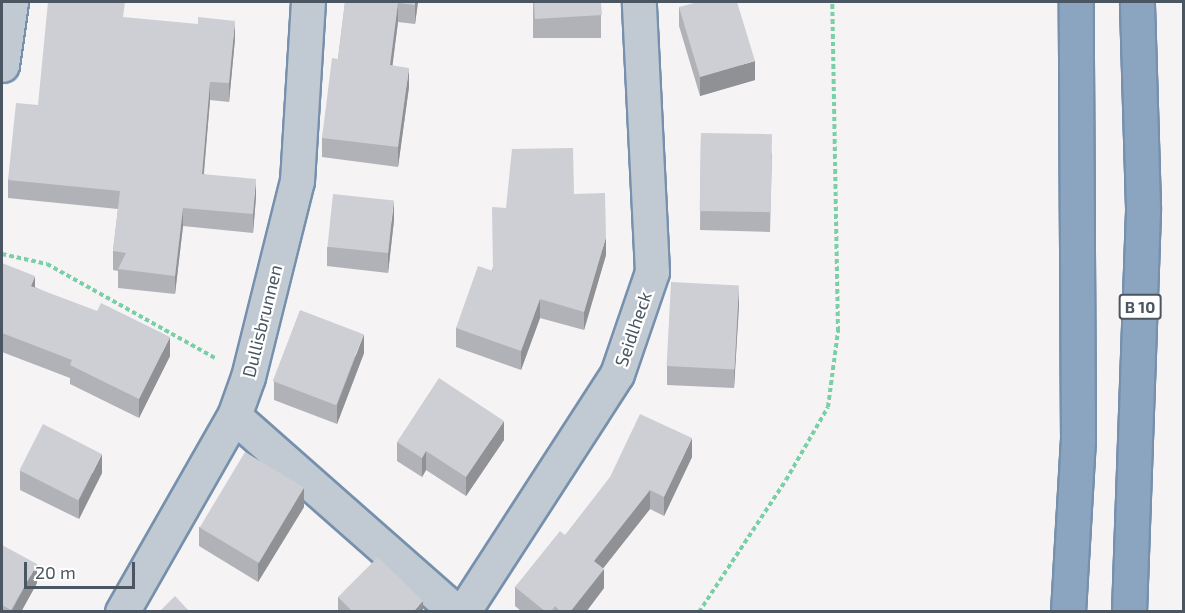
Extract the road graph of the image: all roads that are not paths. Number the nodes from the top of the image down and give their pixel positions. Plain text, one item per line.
1 (11, 2) edge
2 (308, 2) edge
3 (639, 2) edge
4 (1076, 2) edge
5 (1137, 2) edge
6 (2, 65) edge
7 (234, 416) junction
8 (122, 612) edge
9 (456, 612) edge
10 (463, 612) edge
11 (1068, 612) edge
12 (1130, 612) edge

1 - 6 street
2 - 7 street, Dullisbrunnen
3 - 10 street, Seidlheck
4 - 11 highway
5 - 12 highway, B 10
7 - 8 street, Dullisbrunnen
7 - 9 street

